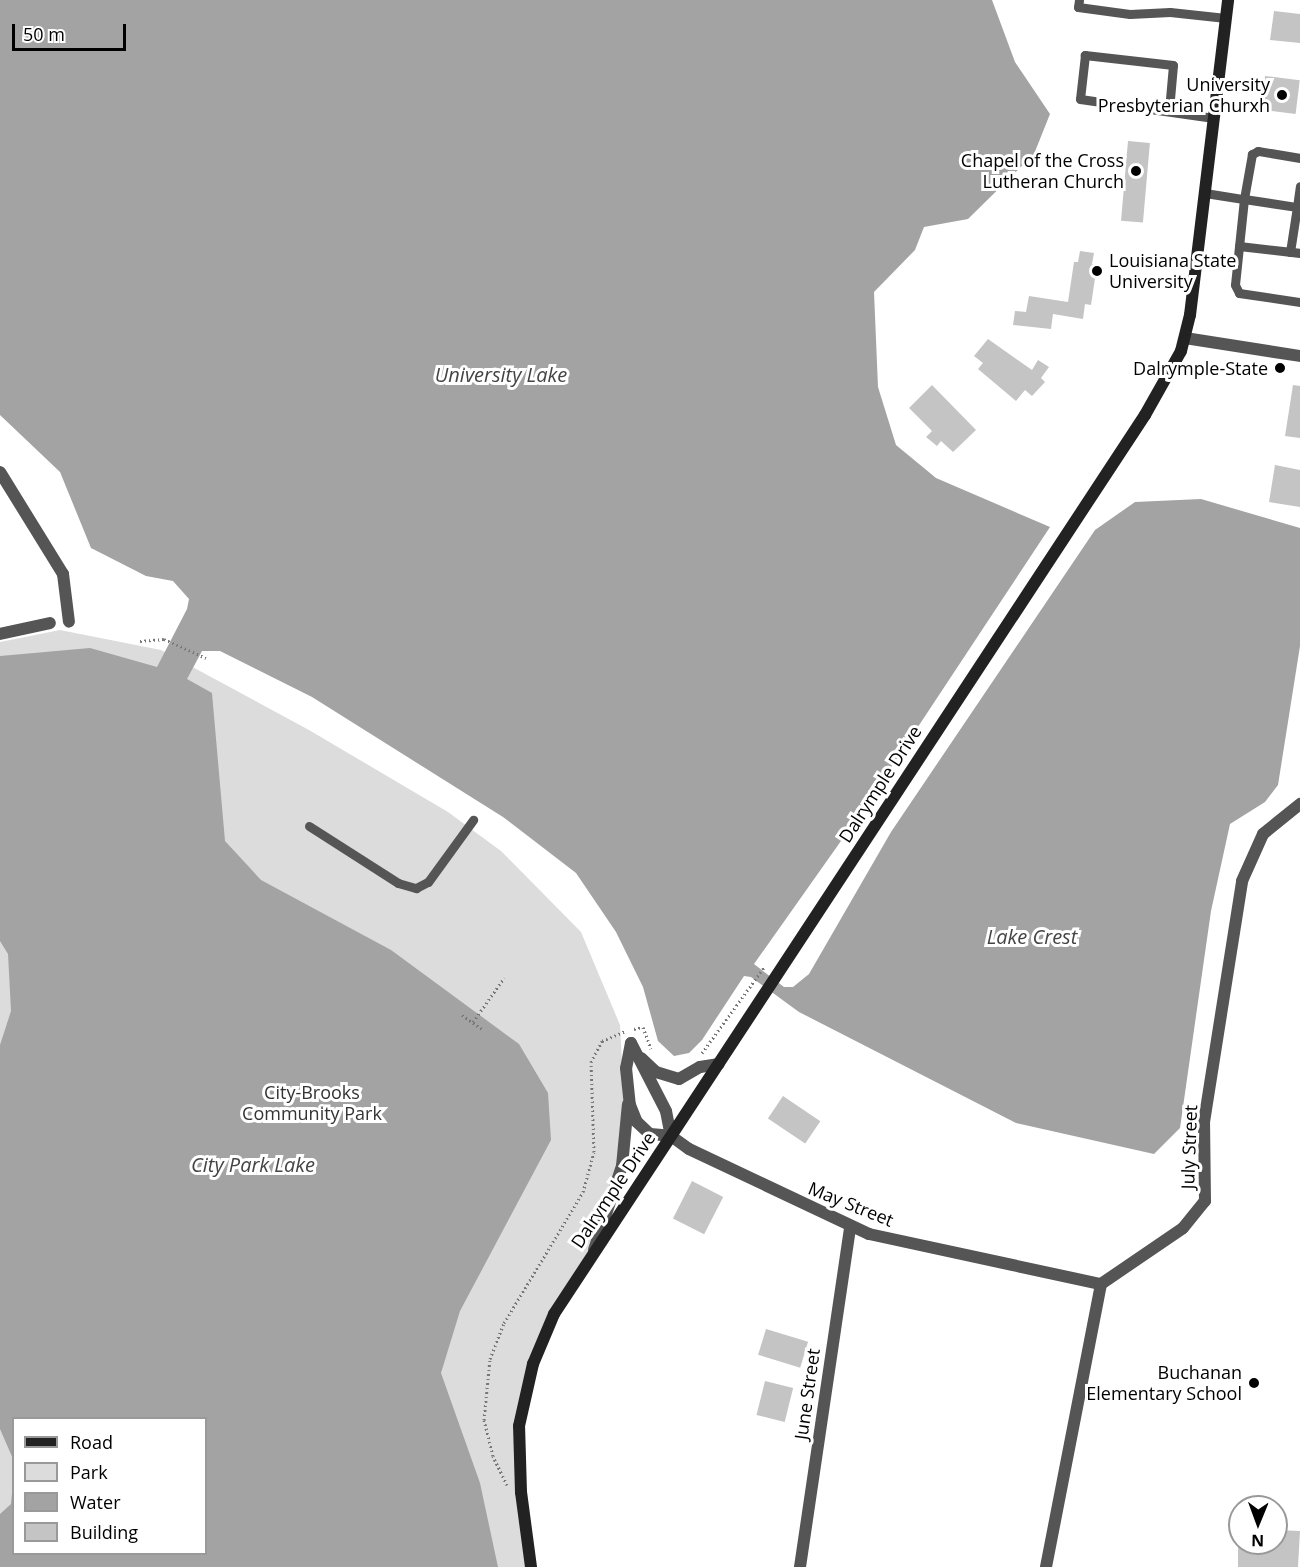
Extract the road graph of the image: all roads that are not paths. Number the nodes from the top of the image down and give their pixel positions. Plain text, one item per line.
1 (1079, 0) edge
2 (1228, 0) edge
3 (1226, 18) junction
4 (1169, 110) junction
5 (1214, 118) junction
6 (1300, 158) edge
7 (1300, 186) edge
8 (1205, 193) junction
9 (1244, 199) junction
10 (1297, 207) junction
11 (1239, 246) junction
12 (1295, 253) edge
13 (1300, 302) edge
14 (1185, 338) junction
15 (1300, 356) edge
16 (0, 472) edge
17 (69, 622) dead end
18 (50, 623) dead end
19 (0, 634) edge
20 (1300, 804) edge
21 (473, 820) dead end
22 (309, 826) dead end
23 (637, 1053) junction
24 (719, 1064) junction
25 (628, 1094) junction
26 (671, 1136) junction
27 (850, 1227) junction
28 (593, 1252) junction
29 (1101, 1284) junction
30 (531, 1567) edge
31 (800, 1567) edge
32 (1046, 1567) edge

1 - 3 lane
2 - 3 street, Dalrymple Drive
3 - 5 street, Dalrymple Drive
4 - 4 lane
4 - 5 lane
5 - 8 street, Dalrymple Drive
6 - 9 lane
7 - 10 lane
8 - 9 lane
8 - 14 street, Dalrymple Drive
9 - 10 lane
9 - 11 lane
10 - 12 lane
11 - 12 lane
11 - 13 lane
14 - 15 street
14 - 24 street, Dalrymple Drive
16 - 17 street
18 - 19 street
20 - 29 street, July Street
21 - 22 lane
23 - 24 street
23 - 25 street, May Street
23 - 26 street
24 - 26 street, Dalrymple Drive
25 - 26 street, May Street
25 - 28 street
26 - 27 street, May Street
26 - 28 street, Dalrymple Drive
27 - 29 street, May Street
27 - 31 street, June Street
28 - 30 street, Dalrymple Drive
29 - 32 street

